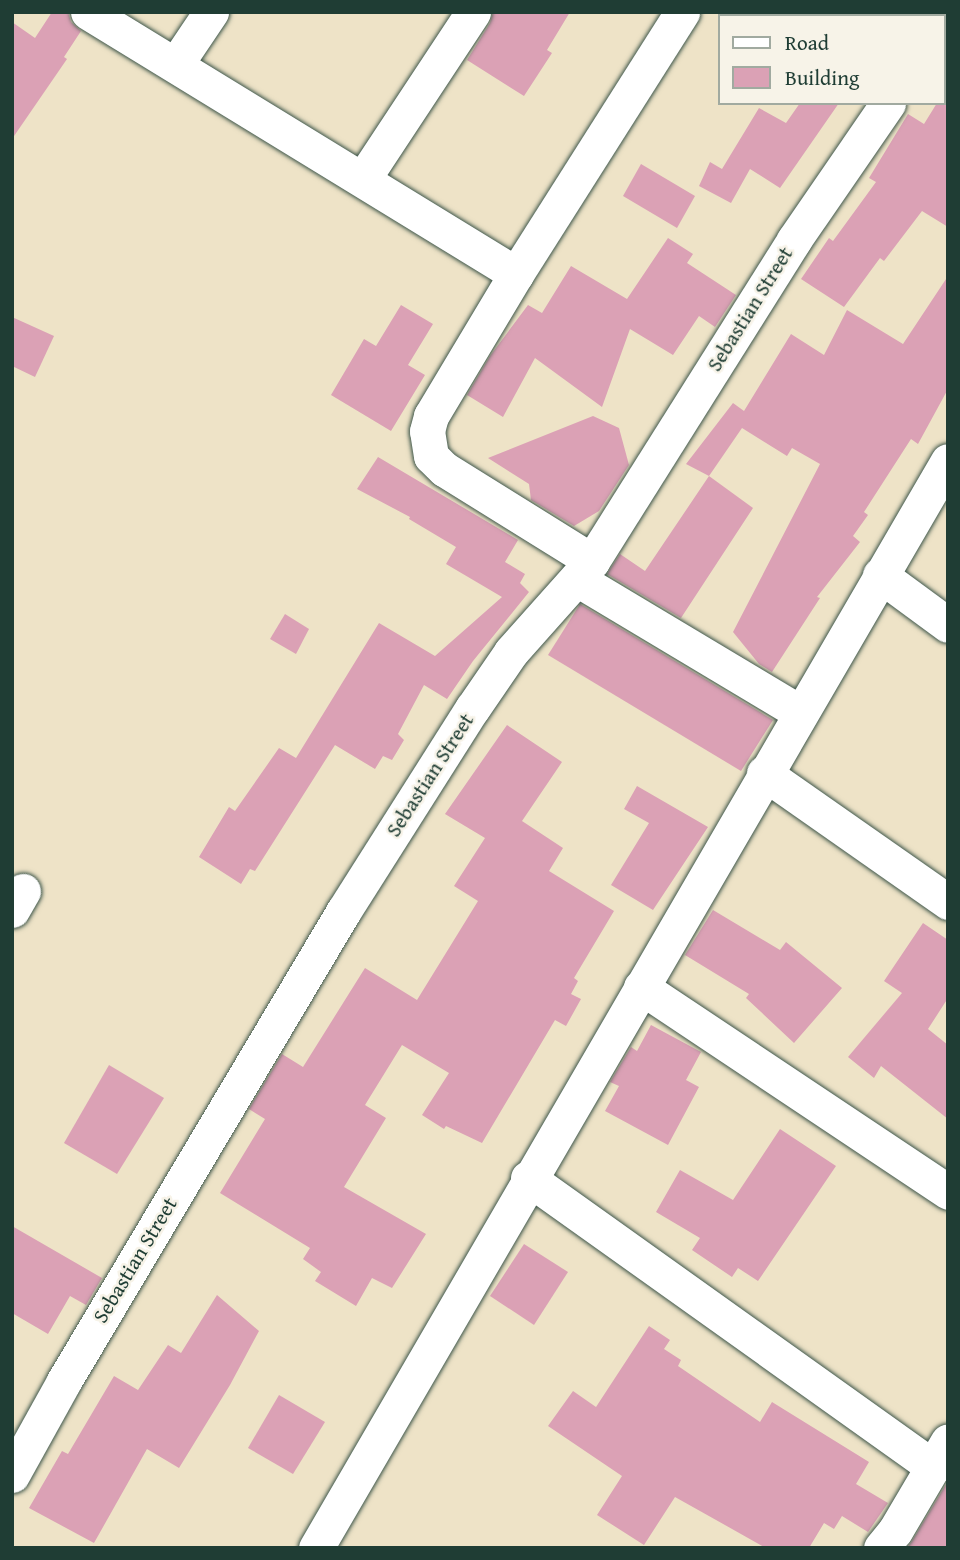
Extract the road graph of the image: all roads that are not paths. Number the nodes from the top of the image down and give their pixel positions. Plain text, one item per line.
1 (88, 12) edge
2 (211, 12) edge
3 (473, 12) edge
4 (682, 12) edge
5 (176, 64) junction
6 (887, 105) edge
7 (363, 179) junction
8 (516, 274) junction
9 (948, 461) edge
10 (584, 570) junction
11 (880, 575) junction
12 (948, 625) edge
13 (799, 712) junction
14 (764, 773) junction
15 (948, 902) edge
16 (641, 987) junction
17 (528, 1178) junction
18 (948, 1192) edge
19 (940, 1454) edge
20 (12, 1475) edge
21 (316, 1548) edge
22 (881, 1548) edge

1 - 5 street
2 - 5 street
3 - 7 street
4 - 8 street
5 - 7 street
6 - 10 street, Sebastian Street
7 - 8 street
8 - 10 street
9 - 11 street
10 - 13 street
10 - 20 street, Sebastian Street
11 - 12 street
11 - 13 street
13 - 14 street
14 - 15 street
14 - 16 street
16 - 17 street
16 - 18 street
17 - 19 street
17 - 21 street
19 - 22 street

